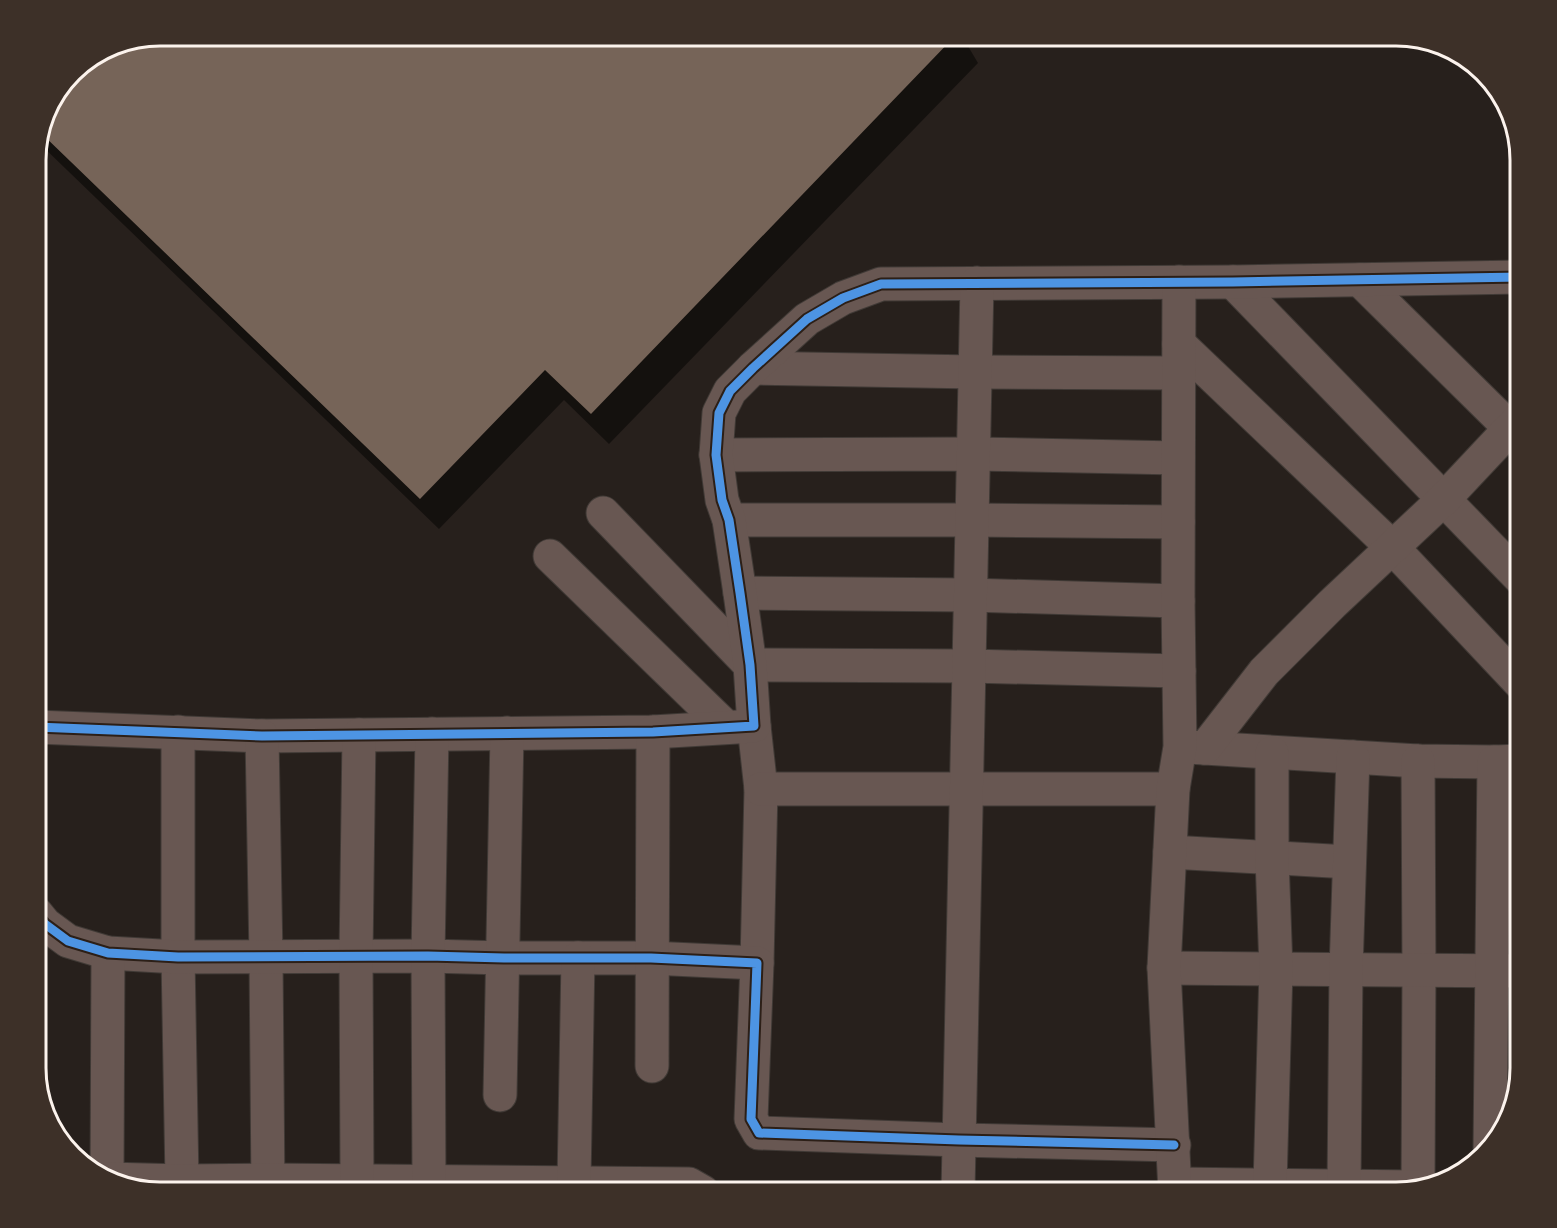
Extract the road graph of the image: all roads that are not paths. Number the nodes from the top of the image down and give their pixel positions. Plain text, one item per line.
1 (1510, 277) edge
2 (1360, 280) junction
3 (1179, 282) junction
4 (1233, 282) junction
5 (977, 283) junction
6 (1179, 358) junction
7 (753, 368) junction
8 (975, 372) junction
9 (1510, 421) edge
10 (1510, 436) edge
11 (974, 454) junction
12 (716, 455) junction
13 (1178, 458) junction
14 (1444, 499) junction
15 (603, 513) dead end
16 (729, 520) junction
17 (972, 520) junction
18 (1178, 522) junction
19 (1392, 547) junction
20 (550, 556) dead end
21 (1510, 568) edge
22 (740, 593) junction
23 (970, 595) junction
24 (1178, 601) junction
25 (750, 665) junction
26 (969, 666) junction
27 (1179, 670) junction
28 (1510, 672) edge
29 (47, 727) edge
30 (740, 727) junction
31 (178, 732) junction
32 (653, 732) junction
33 (507, 733) junction
34 (432, 734) junction
35 (358, 735) junction
36 (262, 736) junction
37 (1192, 747) junction
38 (1272, 753) junction
39 (1353, 757) junction
40 (1418, 761) junction
41 (1508, 761) edge
42 (761, 789) junction
43 (966, 789) junction
44 (1173, 789) junction
45 (1170, 852) junction
46 (1272, 858) junction
47 (1350, 862) junction
48 (47, 925) edge
49 (108, 953) junction
50 (356, 956) junction
51 (428, 956) junction
52 (178, 957) junction
53 (266, 957) junction
54 (504, 958) junction
55 (578, 958) junction
56 (651, 958) junction
57 (757, 963) junction
58 (1164, 968) junction
59 (1276, 969) junction
60 (1346, 970) junction
61 (1419, 971) junction
62 (1506, 972) edge
63 (652, 1066) dead end
64 (500, 1095) dead end
65 (1492, 1130) edge
66 (959, 1140) junction
67 (1174, 1145) junction
68 (108, 1169) edge
69 (139, 1179) edge
70 (1418, 1179) edge
71 (357, 1180) junction
72 (183, 1181) junction
73 (429, 1181) junction
74 (200, 1182) edge
75 (267, 1182) edge
76 (327, 1182) edge
77 (574, 1182) joint
78 (958, 1182) edge
79 (1175, 1182) edge
80 (1270, 1182) edge
81 (1344, 1182) edge

1 - 2 street
2 - 4 street
2 - 9 street
3 - 4 street
3 - 5 street
3 - 6 street
4 - 14 street
5 - 7 street
5 - 8 street
6 - 8 street
6 - 13 street
6 - 19 street
7 - 8 street
7 - 12 street
8 - 11 street
10 - 14 street
11 - 12 street
11 - 13 street
11 - 17 street
12 - 16 street
13 - 18 street
14 - 19 street
14 - 21 street
15 - 25 street
16 - 17 street
16 - 22 street
17 - 18 street
17 - 23 street
18 - 24 street
19 - 28 street
19 - 37 street
20 - 30 street
22 - 23 street
22 - 25 street
23 - 24 street
23 - 26 street
24 - 27 street
25 - 26 street
25 - 30 street
26 - 27 street
26 - 43 street
27 - 37 street
29 - 31 street
30 - 32 street
30 - 42 street
31 - 36 street
31 - 52 street
32 - 33 street
32 - 56 street
33 - 34 street
33 - 54 street
34 - 35 street
34 - 51 street
35 - 36 street
35 - 50 street
36 - 53 street
37 - 38 street
37 - 44 street
38 - 39 street
38 - 46 street
39 - 40 street
39 - 47 street
40 - 41 street
40 - 61 street
41 - 62 street
42 - 43 street
42 - 57 street
43 - 44 street
43 - 66 street
44 - 45 street
45 - 46 street
45 - 58 street
46 - 47 street
46 - 59 street
47 - 60 street
48 - 49 street
49 - 52 street
49 - 68 street
50 - 51 street
50 - 53 street
50 - 71 street
51 - 54 street
51 - 73 street
52 - 53 street
52 - 72 street
53 - 75 street
54 - 55 street
54 - 64 street
55 - 56 street
55 - 77 street
56 - 57 street
56 - 63 street
57 - 66 street
58 - 59 street
58 - 67 street
59 - 60 street
59 - 80 street
60 - 61 street
60 - 81 street
61 - 62 street
61 - 70 street
62 - 65 street
66 - 67 street
66 - 78 street
67 - 79 street
69 - 72 street
71 - 73 street
71 - 76 street
72 - 74 street
73 - 77 street

